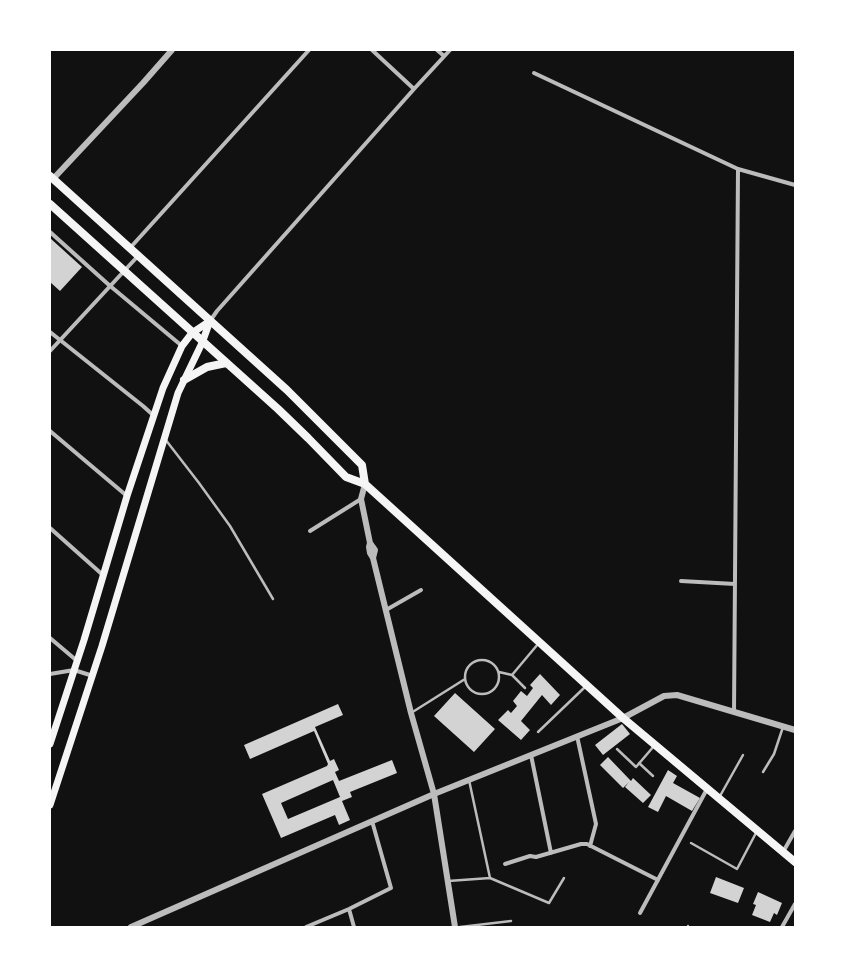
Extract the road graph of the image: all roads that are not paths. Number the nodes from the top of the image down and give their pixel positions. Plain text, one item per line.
1 (172, 50) edge
2 (309, 50) edge
3 (372, 50) edge
4 (437, 50) edge
5 (450, 50) edge
6 (444, 56) junction
7 (534, 73) dead end
8 (414, 89) junction
9 (738, 169) junction
10 (52, 178) edge
11 (795, 185) edge
12 (50, 204) edge
13 (50, 232) edge
14 (130, 248) junction
15 (138, 256) junction
16 (124, 270) junction
17 (109, 285) junction
18 (210, 321) junction
19 (50, 332) edge
20 (192, 333) junction
21 (60, 340) junction
22 (202, 343) junction
23 (182, 346) junction
24 (50, 351) edge
25 (226, 363) junction
26 (184, 380) junction
27 (153, 415) junction
28 (50, 431) edge
29 (165, 439) junction
30 (365, 484) junction
31 (127, 496) junction
32 (362, 499) junction
33 (50, 528) edge
34 (310, 531) dead end
35 (104, 576) junction
36 (682, 581) dead end
37 (735, 584) junction
38 (421, 590) dead end
39 (273, 599) dead end
40 (386, 610) junction
41 (50, 638) edge
42 (539, 642) junction
43 (76, 660) junction
44 (74, 670) junction
45 (499, 672) junction
46 (50, 674) edge
47 (512, 675) junction
48 (93, 676) junction
49 (465, 679) junction
50 (587, 685) junction
51 (525, 688) dead end
52 (734, 712) junction
53 (411, 713) junction
54 (623, 718) junction
55 (783, 726) junction
56 (795, 730) edge
57 (538, 732) dead end
58 (577, 736) junction
59 (50, 744) edge
60 (655, 744) junction
61 (617, 749) dead end
62 (531, 755) junction
63 (743, 755) dead end
64 (639, 763) junction
65 (763, 772) dead end
66 (654, 776) dead end
67 (469, 780) junction
68 (707, 788) junction
69 (434, 794) junction
70 (719, 798) junction
71 (50, 805) edge
72 (372, 821) junction
73 (757, 831) junction
74 (795, 831) edge
75 (691, 843) dead end
76 (590, 846) junction
77 (783, 852) junction
78 (552, 853) junction
79 (795, 862) edge
80 (506, 864) dead end
81 (490, 878) junction
82 (564, 878) dead end
83 (658, 880) junction
84 (448, 882) junction
85 (795, 904) edge
86 (349, 909) junction
87 (640, 913) dead end
88 (511, 921) dead end
89 (141, 925) edge
90 (131, 927) edge
91 (306, 927) edge
92 (354, 927) edge
93 (455, 927) edge
94 (460, 927) edge
95 (782, 927) edge

1 - 10 street
2 - 14 street
3 - 8 street
4 - 6 street
5 - 6 street
6 - 8 street
7 - 9 street
8 - 18 street
9 - 11 street
9 - 37 street
10 - 14 main road
12 - 16 main road
13 - 17 street
14 - 15 main road
15 - 16 street
15 - 18 main road
16 - 17 street
16 - 20 main road
17 - 21 street
17 - 23 street
18 - 20 main road
18 - 22 main road
18 - 30 main road
19 - 21 street
20 - 22 main road
20 - 23 main road
21 - 24 street
21 - 27 street
22 - 25 main road
22 - 26 main road
23 - 27 main road
25 - 26 main road
25 - 30 main road
26 - 29 main road
27 - 31 main road
28 - 31 street
29 - 39 lane
29 - 48 main road
30 - 32 street
30 - 42 main road
31 - 35 main road
32 - 34 street
32 - 40 street
33 - 35 street
35 - 43 main road
36 - 37 street
37 - 52 street
38 - 40 street
40 - 53 street
41 - 43 street
42 - 47 lane
42 - 50 main road
43 - 44 main road
44 - 46 street
44 - 48 street
44 - 59 main road
45 - 47 lane
45 - 49 lane
45 - 49 lane
47 - 51 lane
48 - 71 main road
49 - 53 lane
50 - 54 main road
50 - 57 lane
52 - 54 street
52 - 55 street
53 - 69 street
54 - 58 street
54 - 60 main road
55 - 56 street
55 - 65 lane
58 - 62 street
58 - 76 street
60 - 64 lane
60 - 68 main road
61 - 64 lane
62 - 67 street
62 - 78 street
63 - 70 lane
64 - 66 lane
67 - 69 street
67 - 81 lane
68 - 70 main road
68 - 83 street
69 - 72 street
69 - 84 street
70 - 73 main road
72 - 86 street
72 - 89 street
73 - 75 lane
73 - 77 main road
74 - 77 street
76 - 78 street
76 - 83 street
77 - 79 main road
78 - 80 street
81 - 82 lane
81 - 84 lane
83 - 87 street
84 - 93 street
85 - 95 street
86 - 91 street
86 - 92 street
88 - 94 lane
89 - 90 street

